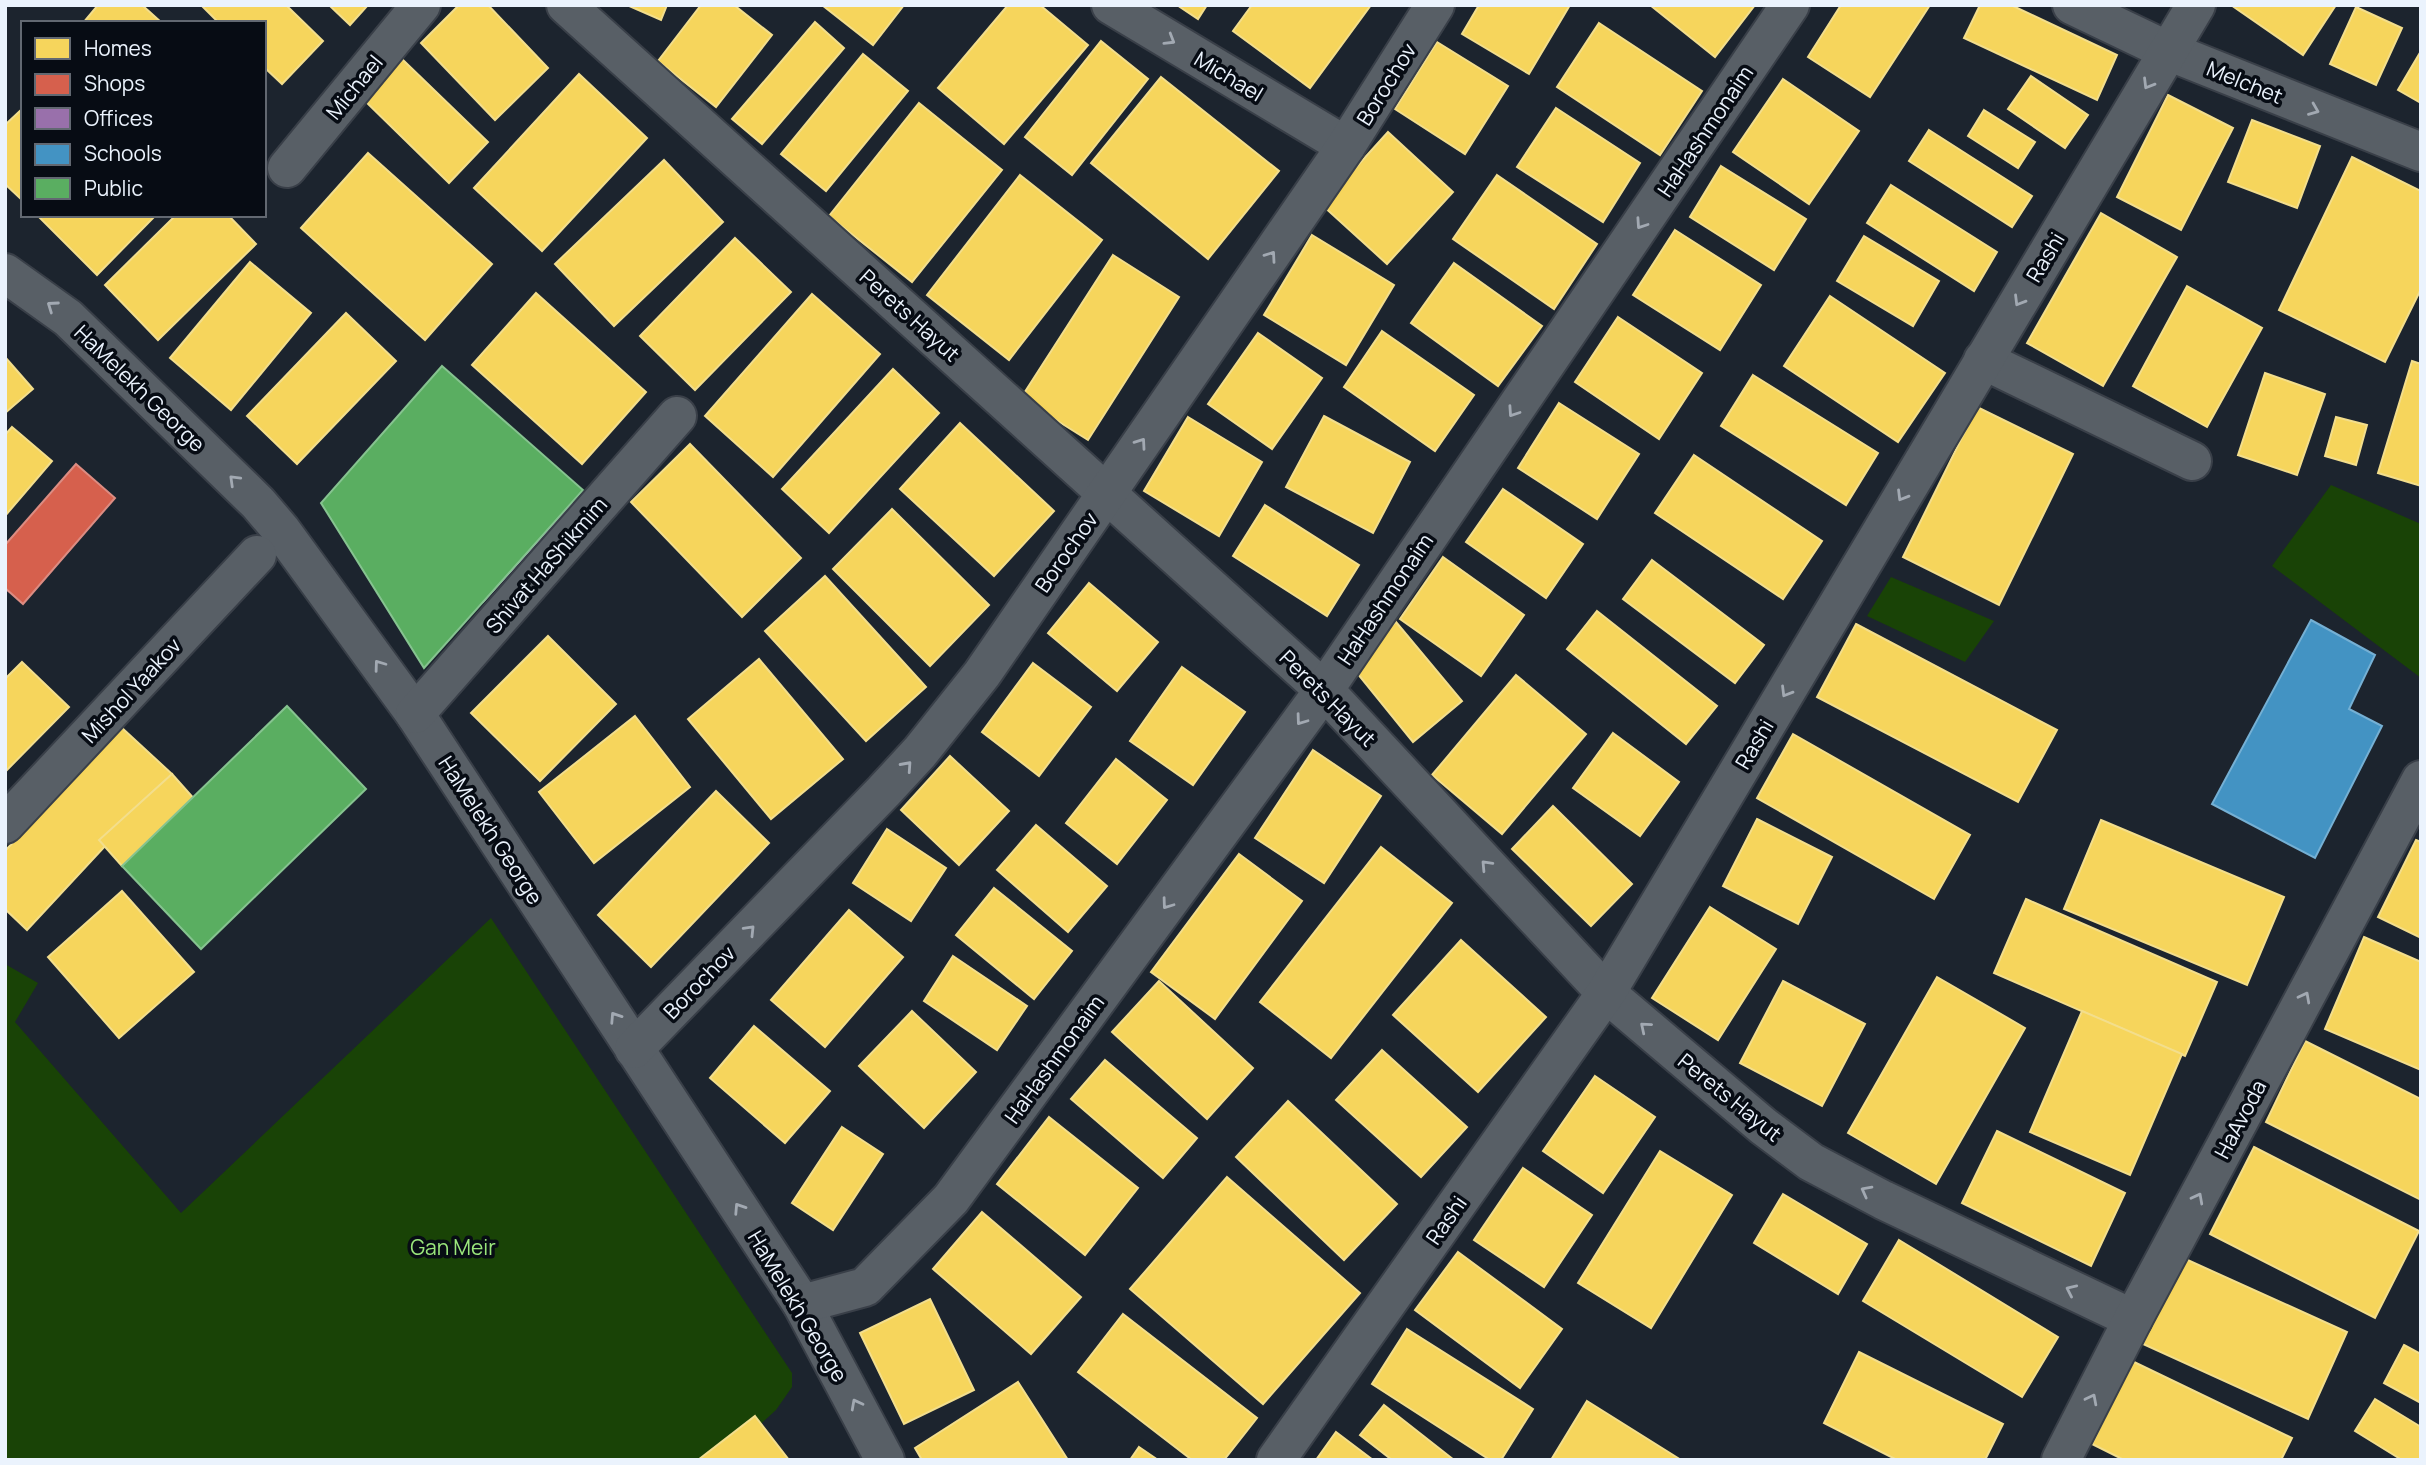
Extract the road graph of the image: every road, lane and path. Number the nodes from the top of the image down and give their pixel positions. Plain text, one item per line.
1 (421, 5) edge
2 (566, 5) edge
3 (1111, 5) edge
4 (1435, 5) edge
5 (1790, 5) edge
6 (2072, 5) edge
7 (2196, 5) edge
8 (2168, 51) junction
9 (1346, 146) junction
10 (2421, 152) edge
11 (287, 168) dead end
12 (5, 273) edge
13 (1983, 360) junction
14 (677, 416) dead end
15 (2192, 461) dead end
16 (1107, 493) junction
17 (257, 555) dead end
18 (1324, 690) junction
19 (415, 714) junction
20 (2421, 779) edge
21 (5, 824) edge
22 (1605, 993) junction
23 (634, 1049) junction
24 (802, 1304) junction
25 (2133, 1320) junction
26 (885, 1460) edge
27 (1276, 1460) edge
28 (2061, 1460) edge

1 - 11 street, Michael
2 - 16 street, Perets Hayut
3 -> 9 street, Michael
4 - 9 street, Borochov
5 -> 18 street, HaHashmonaim
6 - 8 street, Melchet
7 - 8 street, Rashi
8 -> 10 street, Melchet
8 -> 13 street, Rashi
16 -> 9 street, Borochov
19 -> 12 street, HaMelekh George
13 - 15 street
13 -> 22 street, Rashi
14 - 19 street, Shivat HaShikmim
16 - 18 street, Perets Hayut
23 -> 16 street, Borochov
17 - 21 street, Mishol Yaakov
22 -> 18 street, Perets Hayut
18 -> 24 street, HaHashmonaim
23 -> 19 street, HaMelekh George
25 -> 20 street, HaAvoda
25 -> 22 street, Perets Hayut
22 - 27 street, Rashi
24 -> 23 street, HaMelekh George
26 -> 24 street, HaMelekh George
28 -> 25 street, HaAvoda

